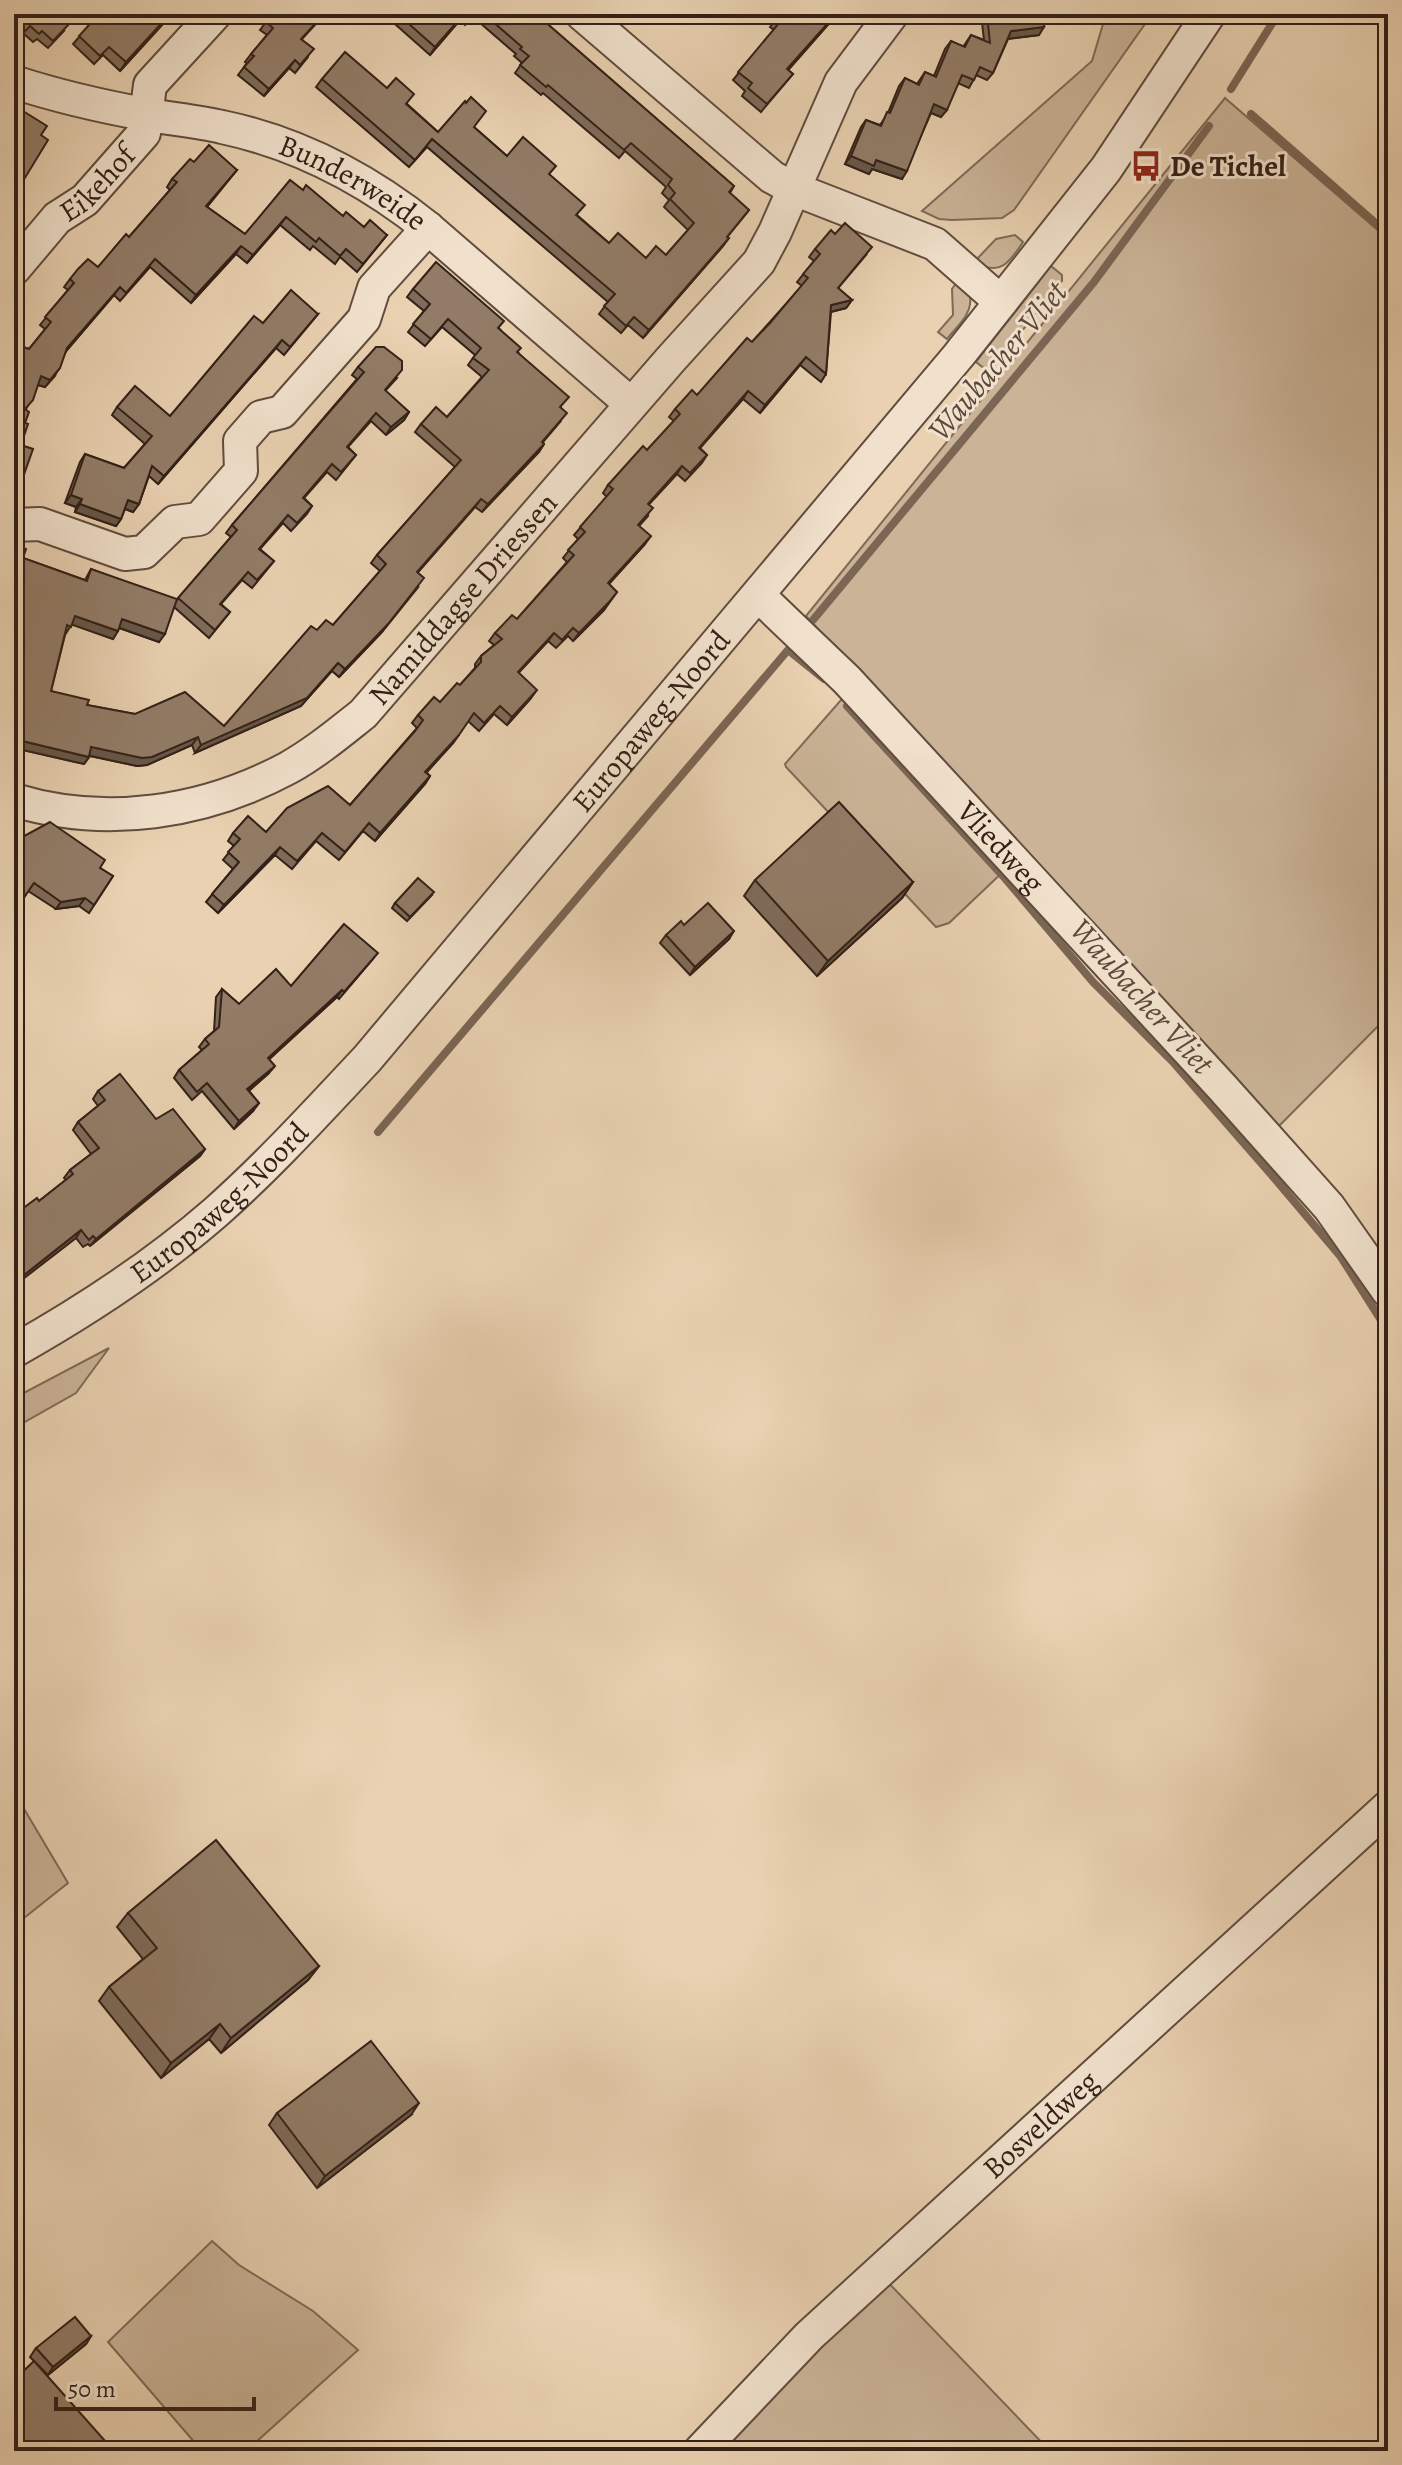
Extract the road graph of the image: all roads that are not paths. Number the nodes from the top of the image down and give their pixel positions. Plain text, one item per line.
1 (215, 14) edge
2 (582, 14) edge
3 (892, 14) edge
4 (1209, 14) edge
5 (14, 82) edge
6 (147, 115) junction
7 (794, 189) junction
8 (428, 228) junction
9 (14, 269) edge
10 (1001, 302) junction
11 (631, 404) junction
12 (14, 525) edge
13 (758, 595) junction
14 (14, 800) edge
15 (1388, 1291) edge
16 (14, 1351) edge
17 (1388, 1807) edge
18 (700, 2451) edge

1 - 6 street, Eikehof
2 - 7 street
3 - 7 street
4 - 10 street, Europaweg-Noord
5 - 6 street, Bunderweide
6 - 8 street, Bunderweide
6 - 9 street, Eikehof
7 - 10 street
7 - 11 street, Namiddagse Driessen
8 - 11 street, Bunderweide
8 - 12 street
10 - 13 street, Europaweg-Noord
11 - 14 street, Namiddagse Driessen
13 - 15 street, Vliedweg
13 - 16 street, Europaweg-Noord
17 - 18 street, Bosveldweg

